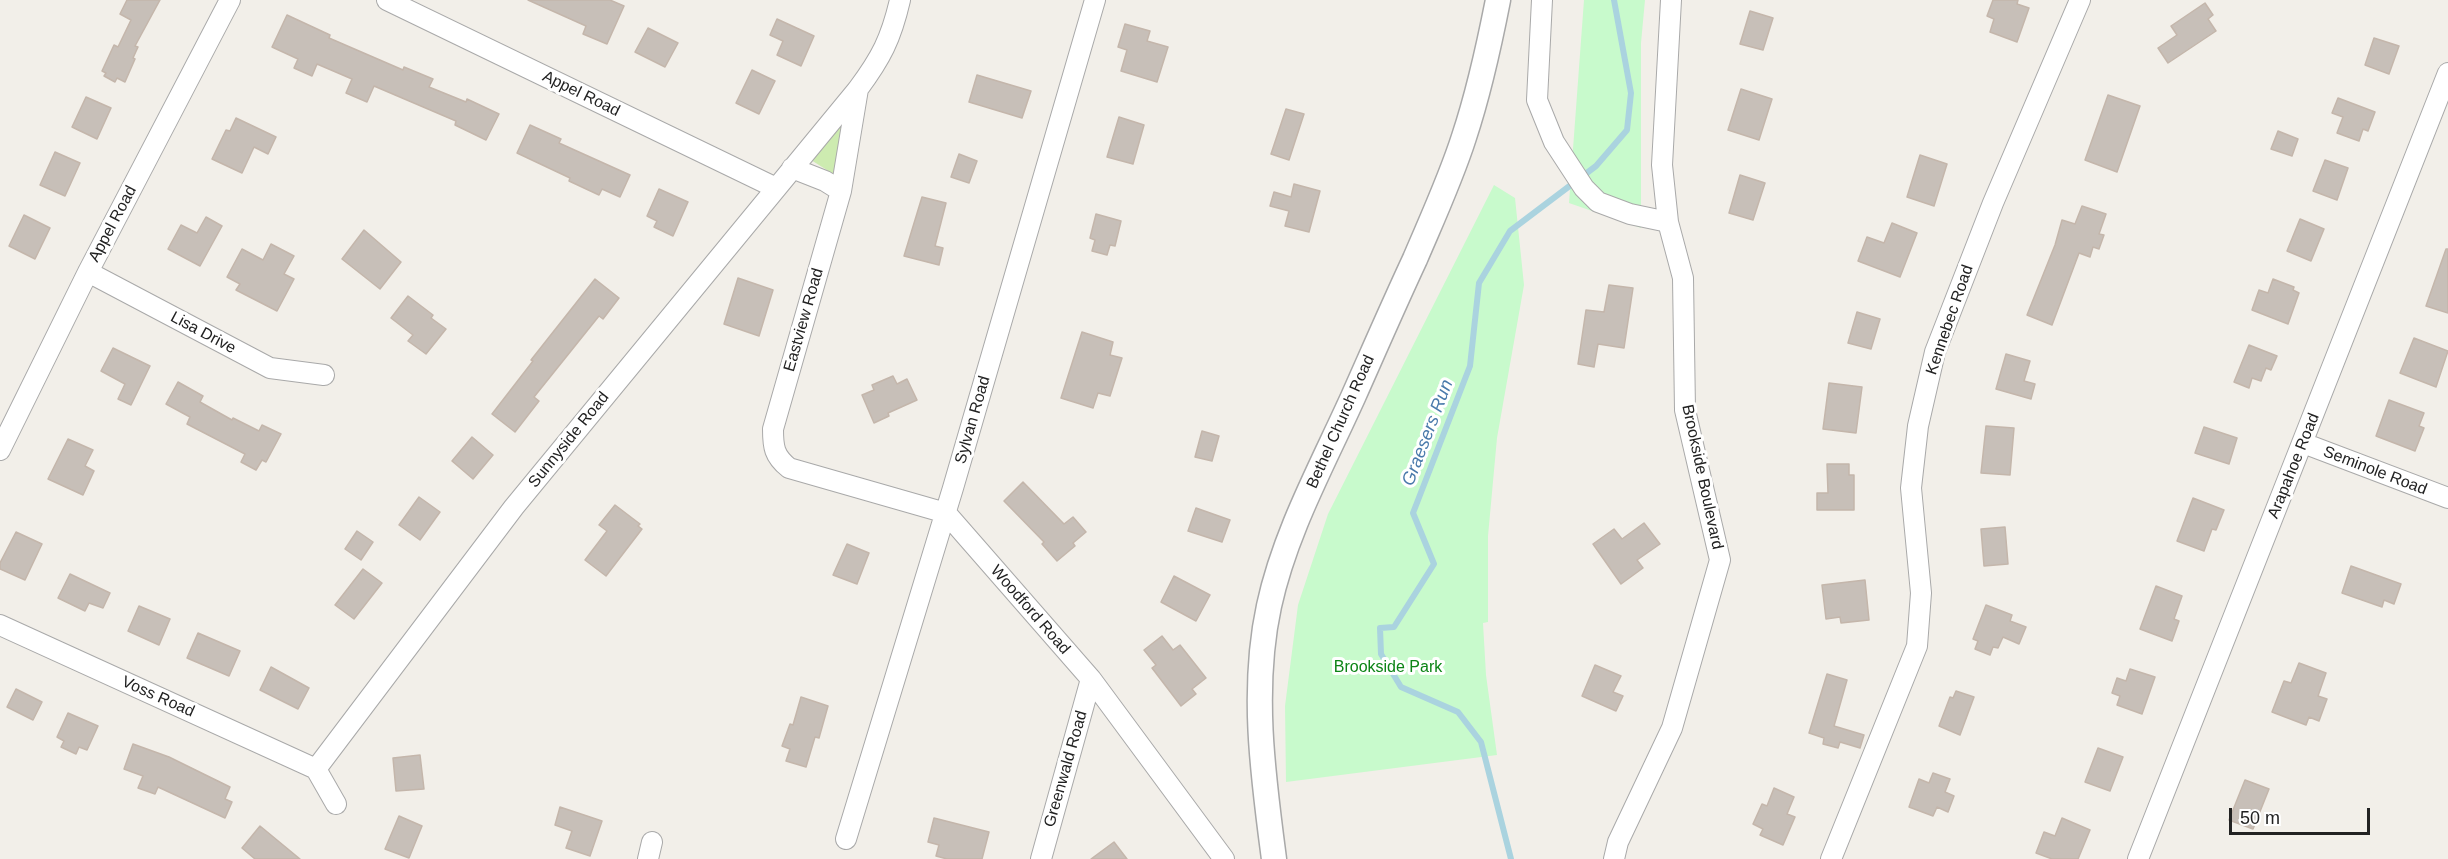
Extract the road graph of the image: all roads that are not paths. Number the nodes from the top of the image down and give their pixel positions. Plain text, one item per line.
1 (230, 0) edge
2 (387, 0) edge
3 (900, 0) edge
4 (1095, 0) edge
5 (1498, 0) edge
6 (1542, 0) edge
7 (1671, 0) edge
8 (2080, 0) edge
9 (2448, 73) edge
10 (858, 89) junction
11 (792, 168) junction
12 (776, 188) junction
13 (841, 191) junction
14 (1668, 222) junction
15 (88, 272) junction
16 (324, 375) dead end
17 (2303, 443) junction
18 (0, 450) edge
19 (2448, 498) edge
20 (946, 513) junction
21 (0, 625) edge
22 (1091, 680) junction
23 (316, 769) junction
24 (336, 804) dead end
25 (846, 839) dead end
26 (1041, 859) edge
27 (1224, 859) edge
28 (1274, 859) edge
29 (1614, 859) edge
30 (1831, 859) edge
31 (2138, 859) edge

1 - 15 street, Appel Road
2 - 12 street, Appel Road
3 - 10 street, Sunnyside Road
4 - 20 street, Sylvan Road
5 - 28 street, Bethel Church Road
6 - 14 street
7 - 14 street, Brookside Boulevard
8 - 30 street, Kennebec Road
9 - 17 street, Arapahoe Road
10 - 11 street, Sunnyside Road
10 - 13 street, Eastview Road
11 - 12 street, Sunnyside Road
11 - 13 street
12 - 23 street, Sunnyside Road
13 - 20 street, Eastview Road
14 - 29 street, Brookside Boulevard
15 - 16 street, Lisa Drive
15 - 18 street, Appel Road
17 - 19 street, Seminole Road
17 - 31 street, Arapahoe Road
20 - 22 street, Woodford Road
20 - 25 street, Sylvan Road
21 - 23 street, Voss Road
22 - 26 street, Greenwald Road
22 - 27 street, Woodford Road
23 - 24 street

